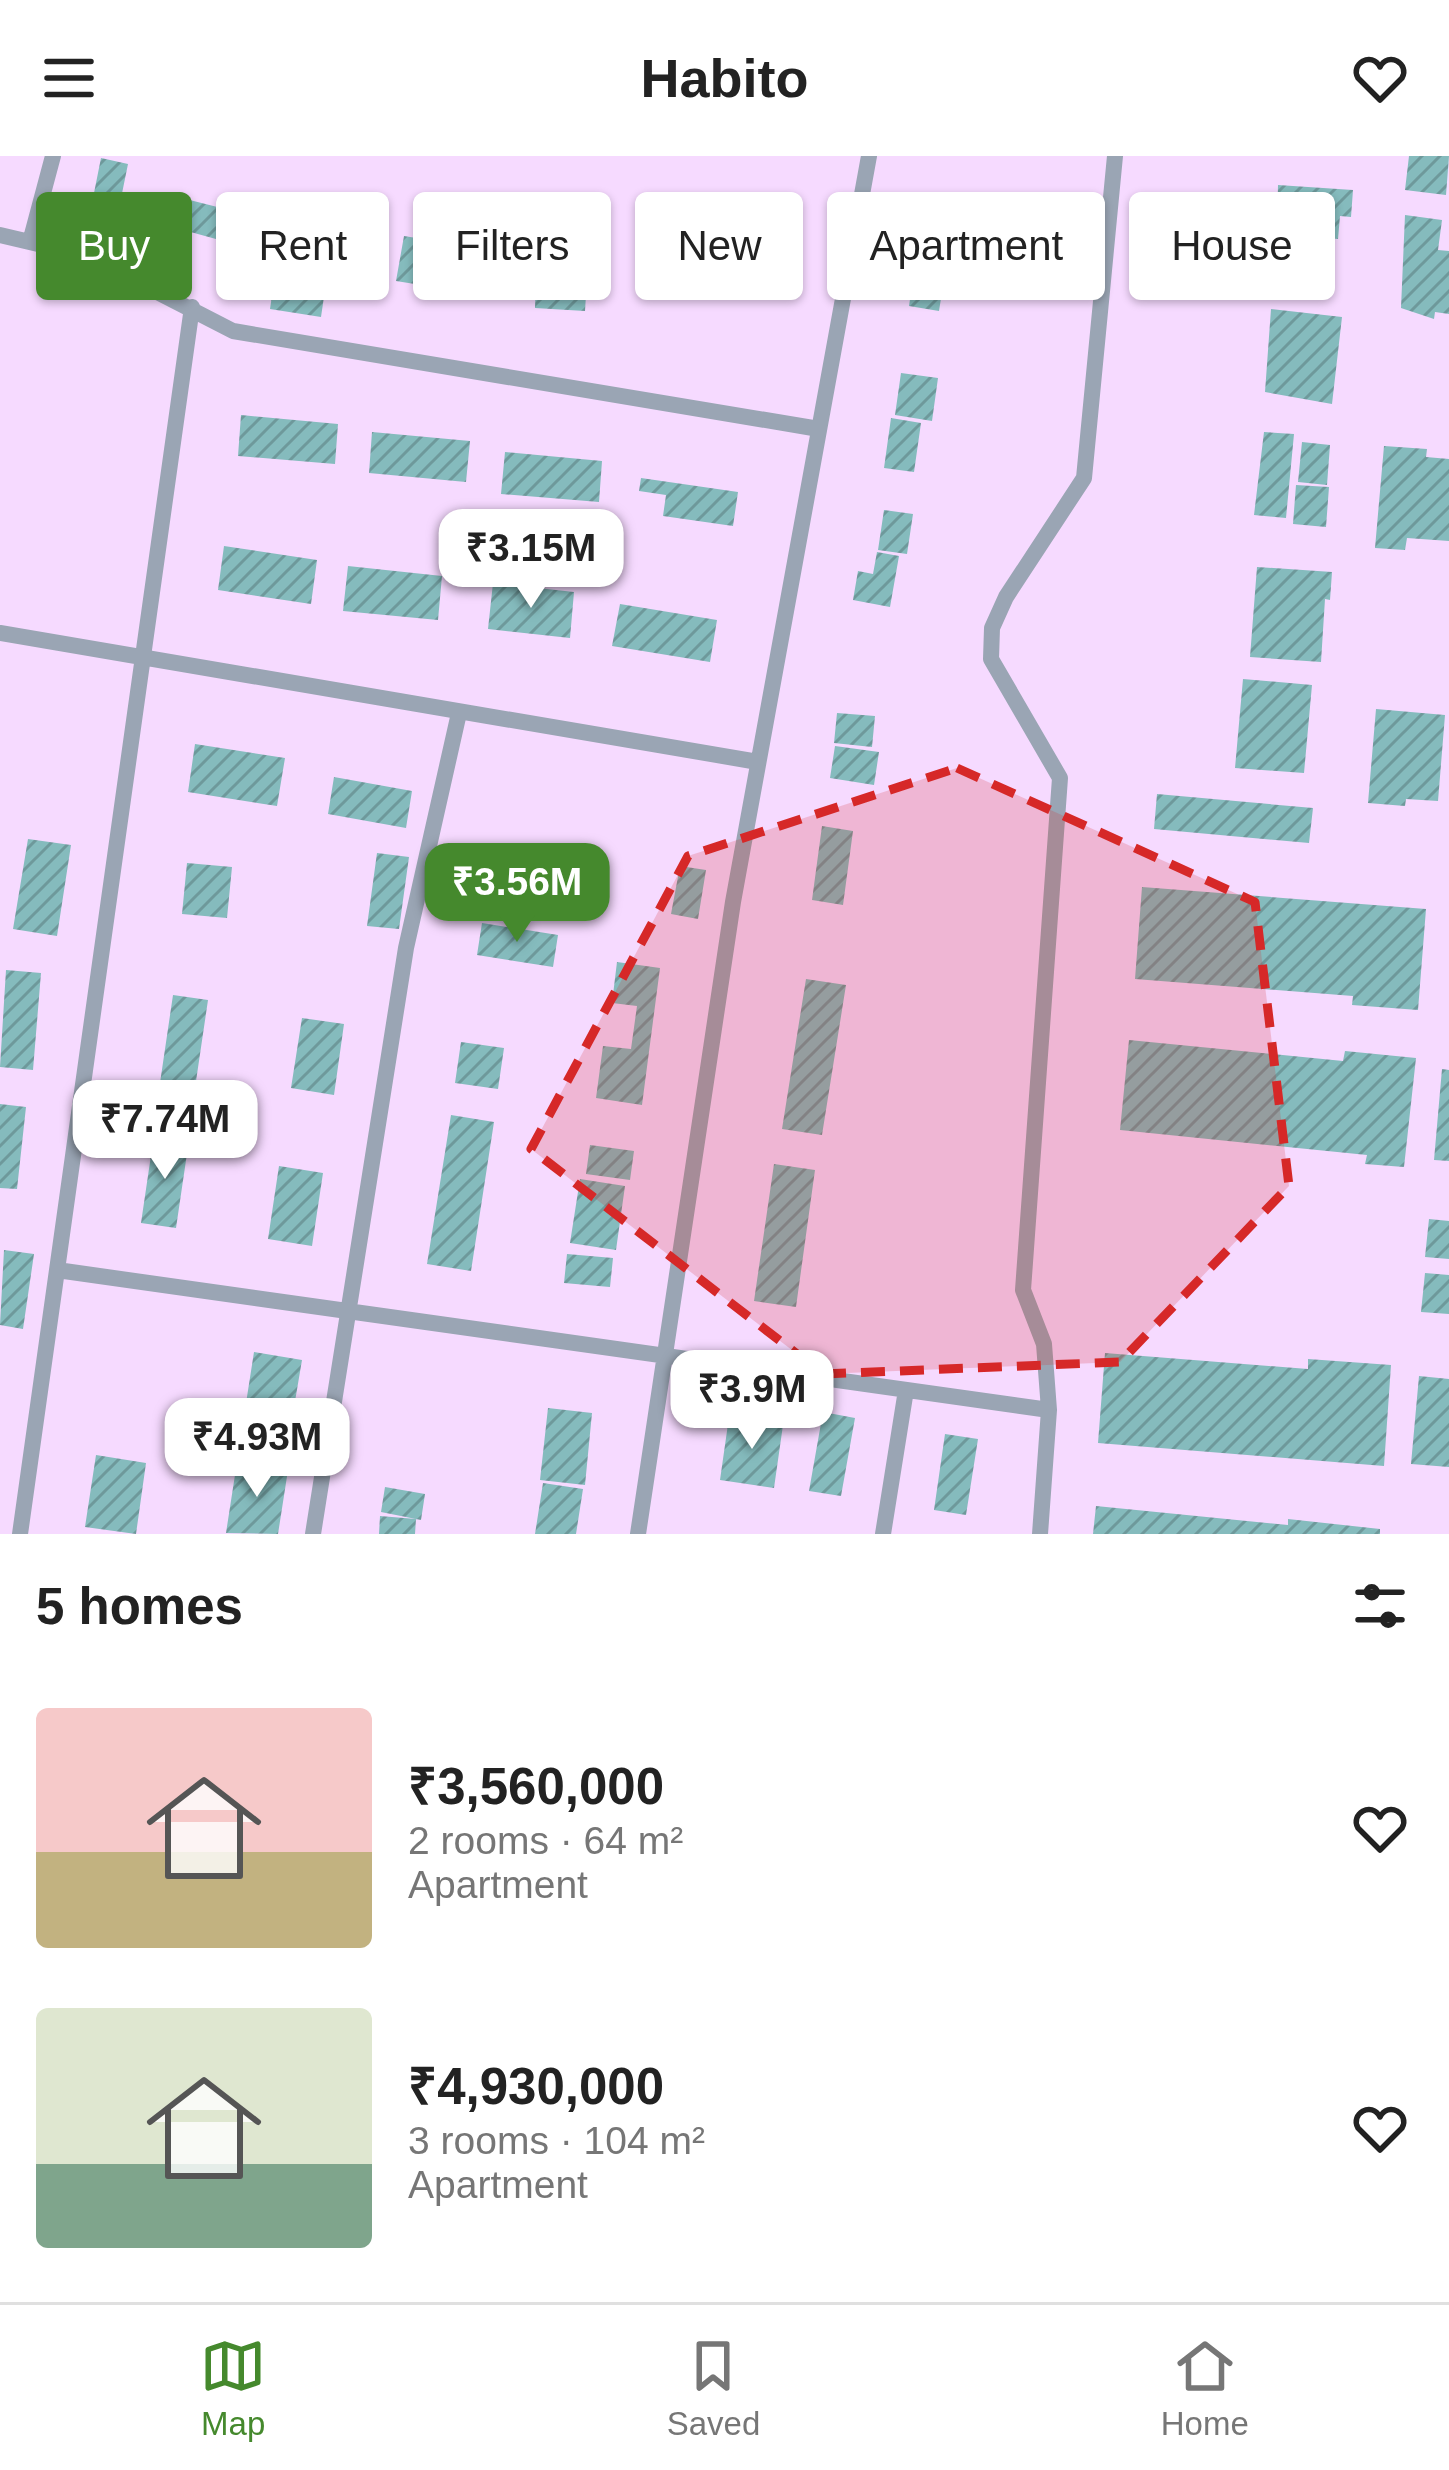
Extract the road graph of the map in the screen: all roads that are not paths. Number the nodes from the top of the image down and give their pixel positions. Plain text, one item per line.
1 (53, 156) edge
2 (869, 156) edge
3 (1115, 156) edge
4 (0, 235) edge
5 (30, 242) junction
6 (191, 307) junction
7 (819, 429) junction
8 (0, 633) edge
9 (142, 658) junction
10 (459, 713) junction
11 (758, 761) junction
12 (57, 1270) junction
13 (349, 1312) junction
14 (665, 1357) junction
15 (906, 1390) junction
16 (1049, 1410) junction
17 (20, 1534) edge
18 (313, 1534) edge
19 (638, 1534) edge
20 (883, 1534) edge
21 (1040, 1534) edge

1 - 5 lane
2 - 7 lane
3 - 16 lane
4 - 5 lane
5 - 6 lane
6 - 7 lane
6 - 9 lane
7 - 11 lane
8 - 9 lane
9 - 10 lane
9 - 12 lane
10 - 11 lane
10 - 13 lane
11 - 14 lane
12 - 13 lane
12 - 17 lane
13 - 14 lane
13 - 18 lane
14 - 15 lane
14 - 19 lane
15 - 16 lane
15 - 20 lane
16 - 21 lane

